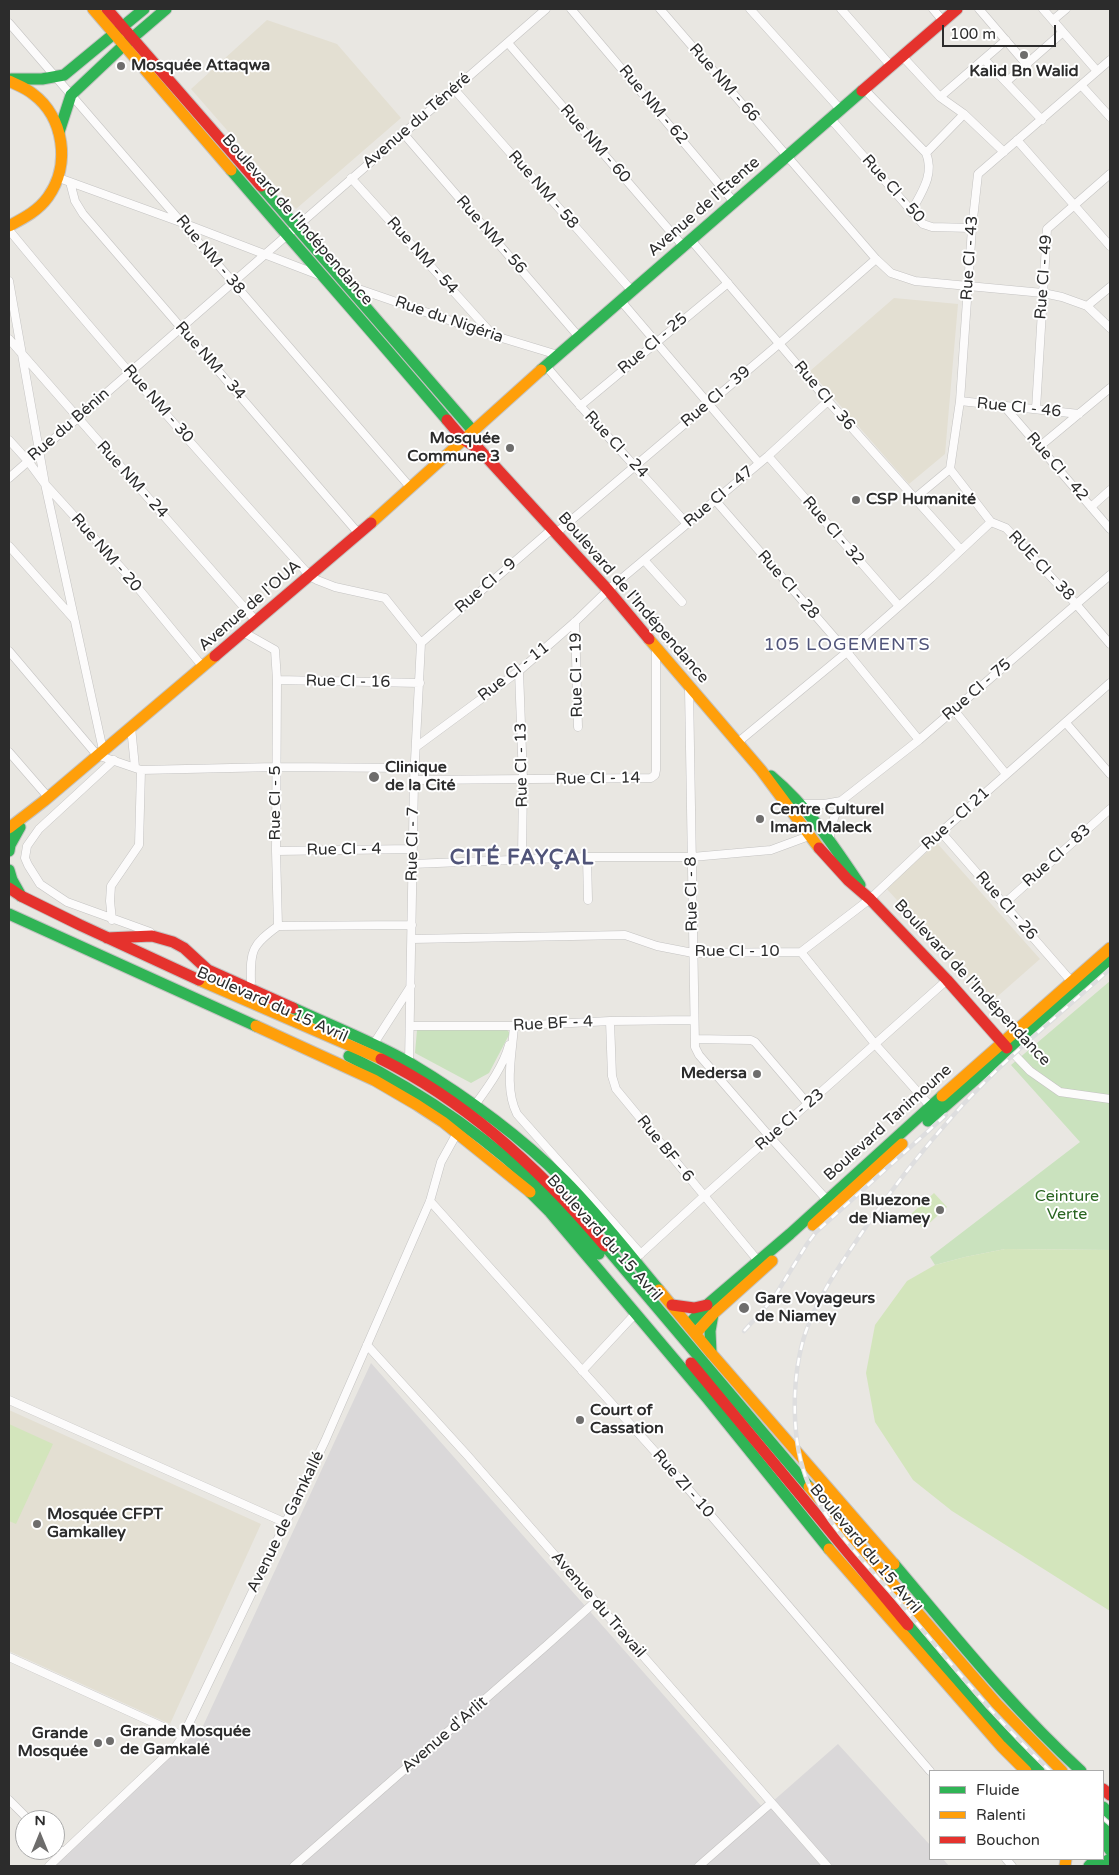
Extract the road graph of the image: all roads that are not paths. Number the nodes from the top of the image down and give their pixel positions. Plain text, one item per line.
1 (93, 9) edge
2 (107, 9) edge
3 (144, 9) edge
4 (166, 9) edge
5 (546, 9) edge
6 (571, 9) edge
7 (660, 9) edge
8 (750, 9) edge
9 (841, 9) edge
10 (933, 9) edge
11 (958, 9) edge
12 (979, 9) edge
13 (1043, 9) edge
14 (1066, 9) edge
15 (1053, 20) junction
16 (943, 21) junction
17 (9, 23) edge
18 (119, 31) junction
19 (1063, 32) junction
20 (1006, 40) junction
21 (128, 41) junction
22 (508, 43) junction
23 (903, 57) junction
24 (984, 59) junction
25 (1110, 60) edge
26 (1027, 65) junction
27 (891, 66) junction
28 (1097, 71) junction
29 (56, 77) junction
30 (9, 80) edge
31 (1006, 82) junction
32 (1081, 85) junction
33 (454, 89) junction
34 (865, 90) junction
35 (71, 95) junction
36 (940, 97) junction
37 (840, 109) junction
38 (967, 116) junction
39 (1110, 117) edge
40 (830, 118) junction
41 (1042, 120) junction
42 (60, 132) junction
43 (402, 133) junction
44 (1018, 140) junction
45 (1004, 152) junction
46 (926, 153) junction
47 (787, 157) junction
48 (1110, 174) edge
49 (59, 178) junction
50 (351, 178) junction
51 (70, 182) junction
52 (734, 202) junction
53 (1074, 205) junction
54 (911, 212) junction
55 (183, 223) junction
56 (9, 226) edge
57 (297, 226) junction
58 (972, 228) junction
59 (9, 230) edge
60 (288, 234) junction
61 (687, 243) junction
62 (1110, 246) edge
63 (265, 254) junction
64 (876, 259) junction
65 (322, 276) junction
66 (9, 281) edge
67 (232, 281) junction
68 (728, 283) junction
69 (346, 284) junction
70 (968, 286) junction
71 (1110, 287) edge
72 (632, 291) junction
73 (1043, 293) junction
74 (621, 301) junction
75 (1087, 306) junction
76 (180, 327) junction
77 (1110, 328) edge
78 (492, 335) junction
79 (580, 336) junction
80 (9, 339) edge
81 (654, 342) junction
82 (780, 343) junction
83 (23, 355) junction
84 (558, 355) junction
85 (546, 366) junction
86 (130, 371) junction
87 (1110, 388) edge
88 (828, 401) junction
89 (960, 401) junction
90 (708, 403) junction
91 (580, 406) junction
92 (1004, 406) junction
93 (1036, 409) junction
94 (1078, 414) junction
95 (77, 418) junction
96 (473, 431) junction
97 (463, 439) junction
98 (9, 440) edge
99 (1039, 447) junction
100 (39, 450) junction
101 (479, 450) junction
102 (768, 456) junction
103 (28, 461) junction
104 (759, 463) junction
105 (635, 465) junction
106 (950, 469) junction
107 (9, 478) edge
108 (45, 484) junction
109 (410, 487) junction
110 (1110, 490) edge
111 (914, 499) junction
112 (715, 500) junction
113 (1091, 507) junction
114 (991, 522) junction
115 (687, 524) junction
116 (1110, 529) edge
117 (553, 532) junction
118 (359, 534) junction
119 (9, 546) edge
120 (960, 550) junction
121 (644, 560) junction
122 (1110, 575) edge
123 (310, 576) junction
124 (608, 590) junction
125 (682, 602) dead end
126 (1076, 604) junction
127 (899, 606) junction
128 (75, 619) junction
129 (256, 621) junction
130 (575, 622) junction
131 (243, 632) junction
132 (421, 642) junction
133 (1110, 644) edge
134 (656, 648) junction
135 (9, 651) edge
136 (847, 652) junction
137 (203, 667) junction
138 (519, 670) junction
139 (277, 680) junction
140 (420, 683) junction
141 (1110, 683) edge
142 (689, 688) junction
143 (954, 710) junction
144 (1066, 723) junction
145 (131, 727) junction
146 (578, 727) dead end
147 (919, 740) junction
148 (737, 743) junction
149 (416, 747) junction
150 (9, 752) edge
151 (100, 752) junction
152 (114, 760) junction
153 (276, 767) junction
154 (414, 768) junction
155 (138, 769) junction
156 (761, 770) junction
157 (1006, 774) junction
158 (1110, 774) edge
159 (414, 780) junction
160 (523, 780) junction
161 (46, 799) junction
162 (841, 801) junction
163 (800, 804) junction
164 (1110, 809) edge
165 (9, 822) edge
166 (17, 824) edge
167 (941, 832) junction
168 (809, 836) junction
169 (9, 838) edge
170 (830, 840) junction
171 (412, 849) junction
172 (9, 851) edge
173 (276, 851) junction
174 (587, 857) junction
175 (692, 857) junction
176 (522, 859) junction
177 (412, 864) junction
178 (9, 870) edge
179 (9, 888) edge
180 (21, 896) junction
181 (870, 899) junction
182 (9, 900) edge
183 (588, 900) dead end
184 (1004, 903) junction
185 (9, 914) edge
186 (9, 918) edge
187 (112, 920) junction
188 (26, 922) junction
189 (412, 925) junction
190 (278, 926) junction
191 (105, 938) junction
192 (166, 938) junction
193 (412, 939) junction
194 (1110, 948) edge
195 (801, 952) junction
196 (693, 954) junction
197 (1110, 961) edge
198 (947, 980) junction
199 (1071, 981) junction
200 (251, 982) dead end
201 (412, 986) junction
202 (610, 1020) junction
203 (694, 1020) junction
204 (411, 1026) junction
205 (514, 1026) junction
206 (695, 1039) junction
207 (875, 1044) junction
208 (374, 1045) junction
209 (1006, 1046) junction
210 (409, 1063) junction
211 (1110, 1099) edge
212 (808, 1104) junction
213 (475, 1105) junction
214 (932, 1107) junction
215 (457, 1133) junction
216 (770, 1137) junction
217 (704, 1196) junction
218 (827, 1200) junction
219 (430, 1201) junction
220 (637, 1257) junction
221 (759, 1262) junction
222 (722, 1299) junction
223 (672, 1305) junction
224 (710, 1309) junction
225 (636, 1313) junction
226 (692, 1329) junction
227 (367, 1345) junction
228 (711, 1353) junction
229 (582, 1371) junction
230 (9, 1400) edge
231 (286, 1523) junction
232 (594, 1602) junction
233 (9, 1657) edge
234 (183, 1736) junction
235 (929, 1770) edge
236 (1025, 1770) edge
237 (1038, 1770) edge
238 (1061, 1770) edge
239 (1080, 1770) edge
240 (9, 1800) edge
241 (771, 1803) junction
242 (19, 1810) edge
243 (65, 1850) edge
244 (1110, 1859) edge
245 (294, 1866) edge
246 (700, 1866) edge
247 (827, 1866) edge
248 (1099, 1866) edge

1 - 18 main road, Boulevard de l'Indépendance
2 - 18 main road, Boulevard de l'Indépendance
3 - 18 main road
4 - 21 main road
5 - 22 street, Avenue du Ténéré
6 - 52 street, Rue NM - 62
7 - 47 street, Rue NM - 66
8 - 37 street
9 - 27 street
10 - 16 street
11 - 16 main road, Avenue de l'Etente
12 - 20 street
13 - 15 street
14 - 15 street
15 - 19 street
16 - 23 main road, Avenue de l'Etente
17 - 29 street, Rue NM - 38
18 - 21 main road, Boulevard de l'Indépendance
18 - 29 main road
19 - 26 street
19 - 28 street
20 - 24 street
20 - 26 street
21 - 35 main road
21 - 57 main road, Boulevard de l'Indépendance
21 - 60 main road, Boulevard de l'Indépendance
22 - 33 street, Avenue du Ténéré
22 - 61 street, Rue NM - 60
23 - 27 main road, Avenue de l'Etente
23 - 36 street
24 - 31 street
24 - 36 street
25 - 28 street, Rue CI - 43
26 - 31 street
27 - 34 main road, Avenue de l'Etente
28 - 32 street, Rue CI - 43
29 - 30 main road
29 - 35 street, Rue NM - 38
30 - 42 main road
31 - 41 street
32 - 39 street
32 - 41 street, Rue CI - 43
33 - 43 street, Avenue du Ténéré
33 - 72 street, Rue NM - 58
34 - 37 main road, Avenue de l'Etente
34 - 46 street
35 - 42 main road
35 - 55 street, Rue NM - 38
36 - 38 street
37 - 40 main road, Avenue de l'Etente
38 - 45 street
38 - 46 street
40 - 47 main road, Avenue de l'Etente
40 - 54 street, Rue CI - 50
41 - 44 street, Rue CI - 43
42 - 49 main road
43 - 50 street, Avenue du Ténéré
43 - 79 street, Rue NM - 56
44 - 45 street, Rue CI - 43
44 - 53 street
45 - 58 street, Rue CI - 43
46 - 54 street
47 - 52 main road, Avenue de l'Etente
47 - 64 street, Rue NM - 66
48 - 53 street, Rue CI - 49
49 - 51 street, Rue du Nigéria
49 - 56 main road
50 - 57 street, Avenue du Ténéré
50 - 78 street, Rue NM - 54
51 - 55 street, Rue du Nigéria
51 - 76 street, Rue NM - 34
52 - 61 main road, Avenue de l'Etente
53 - 62 street
53 - 73 street, Rue CI - 49
54 - 58 street, Rue CI - 50
55 - 63 street, Rue du Nigéria
55 - 67 street, Rue NM - 38
57 - 60 street, Avenue du Ténéré
57 - 69 main road, Boulevard de l'Indépendance
58 - 70 street, Rue CI - 43
59 - 86 street, Rue NM - 30
60 - 63 street, Rue du Bénin
60 - 65 main road, Boulevard de l'Indépendance
61 - 68 street, Rue CI - 36
61 - 72 main road, Avenue de l'Etente
63 - 65 street, Rue du Nigéria
63 - 67 street, Rue du Bénin
64 - 70 street, Rue NM - 66
64 - 82 street, Rue CI - 39
65 - 69 street, Rue du Nigéria
65 - 97 main road, Boulevard de l'Indépendance
66 - 83 street
67 - 76 street, Rue du Bénin
67 - 109 street, Rue NM - 38
68 - 81 street, Rue CI - 25
68 - 82 street, Rue CI - 36
69 - 78 street, Rue du Nigéria
69 - 96 main road, Boulevard de l'Indépendance
70 - 73 street, Rue NM - 66
70 - 89 street, Rue CI - 43
71 - 75 street
72 - 74 main road, Avenue de l'Etente
73 - 75 street, Rue NM - 66
73 - 93 street, Rue CI - 49
74 - 79 main road, Avenue de l'Etente
74 - 81 street
75 - 77 street
76 - 86 street, Rue du Bénin
76 - 118 street, Rue NM - 34
78 - 84 street, Rue du Nigéria
79 - 84 main road, Avenue de l'Etente
80 - 83 street, Rue NM - 24
81 - 90 street
81 - 91 street, Rue CI - 25
82 - 88 street, Rue CI - 36
82 - 90 street, Rue CI - 39
83 - 95 street, Rue NM - 24
83 - 100 street
84 - 85 main road, Avenue de l'Etente
85 - 91 street, Rue CI - 24
85 - 96 main road, Avenue de l'Etente
86 - 95 street, Rue du Bénin
86 - 123 street, Rue NM - 30
87 - 94 street
88 - 102 street, Rue CI - 47
88 - 111 street, Rue CI - 36
89 - 92 street, Rue CI - 46
89 - 106 street, Rue CI - 43
90 - 104 street
90 - 105 street, Rue CI - 39
91 - 105 street, Rue CI - 24
92 - 93 street, Rue CI - 46
92 - 99 street, Rue CI - 42
93 - 94 street, Rue CI - 46
94 - 99 street
95 - 100 street, Rue du Bénin
95 - 129 street, Rue NM - 24
96 - 97 main road, Avenue de l'OUA
96 - 101 main road, Boulevard de l'Indépendance
97 - 101 main road, Boulevard de l'Indépendance
97 - 109 main road, Avenue de l'OUA
98 - 103 street, Rue NM - 20
99 - 113 street, Rue CI - 42
100 - 103 street, Rue du Bénin
100 - 108 street
101 - 117 main road, Boulevard de l'Indépendance
102 - 104 street, Rue CI - 47
102 - 127 street, Rue CI - 32
103 - 107 street, Rue du Bénin
103 - 108 street, Rue NM - 20
104 - 112 street, Rue CI - 47
105 - 115 street, Rue CI - 24
105 - 117 street, Rue CI - 39
106 - 111 street
106 - 114 street, RUE CI - 38
108 - 128 street
108 - 137 street, Rue NM - 20
109 - 118 main road, Avenue de l'OUA
110 - 113 street
111 - 120 street, Rue CI - 36
112 - 115 street, Rue CI - 47
112 - 136 street, Rue CI - 28
113 - 116 street, Rue CI - 42
114 - 120 street
114 - 126 street, RUE CI - 38
115 - 121 street, Rue CI - 47
117 - 124 main road, Boulevard de l'Indépendance
117 - 132 street, Rue CI - 9
118 - 123 main road, Avenue de l'OUA
119 - 128 street
120 - 127 street
121 - 124 street, Rue CI - 47
121 - 125 street
122 - 126 street, Rue CI - 75
123 - 129 main road, Avenue de l'OUA
123 - 132 street
124 - 130 street, Rue CI - 11
124 - 134 main road, Boulevard de l'Indépendance
126 - 133 street, RUE CI - 38
126 - 143 street, Rue CI - 75
127 - 136 street
128 - 151 street
129 - 131 main road, Avenue de l'OUA
130 - 138 street, Rue CI - 11
130 - 146 street, Rue CI - 19
131 - 137 main road, Avenue de l'OUA
131 - 139 street, Rue CI - 5
132 - 140 street, Rue CI - 7
134 - 142 main road, Boulevard de l'Indépendance
134 - 160 street, Rue CI - 14
135 - 151 street
136 - 147 street, Rue CI - 28
136 - 148 street
137 - 145 main road, Avenue de l'OUA
138 - 149 street, Rue CI - 11
138 - 160 street, Rue CI - 13
139 - 140 street, Rue CI - 16
139 - 153 street, Rue CI - 5
140 - 149 street, Rue CI - 7
141 - 144 street, Rue - CI 21
142 - 148 main road, Boulevard de l'Indépendance
142 - 175 street, Rue CI - 8
143 - 147 street, Rue CI - 75
143 - 157 street
144 - 157 street, Rue - CI 21
144 - 158 street
145 - 151 main road, Avenue de l'OUA
145 - 155 street
147 - 162 street, Rue CI - 75
148 - 156 main road, Boulevard de l'Indépendance
149 - 154 street, Rue CI - 7
150 - 161 street
151 - 152 street
151 - 161 main road, Avenue de l'OUA
152 - 155 street
152 - 187 street
153 - 154 street
153 - 155 street
153 - 173 street, Rue CI - 5
154 - 159 street, Rue CI - 7
155 - 187 street
156 - 163 main road, Boulevard de l'Indépendance
156 - 168 main road, Boulevard de l'Indépendance
157 - 167 street, Rue - CI 21
159 - 160 street, Rue CI - 14
159 - 171 street, Rue CI - 7
160 - 176 street, Rue CI - 13
161 - 166 main road, Avenue de l'OUA
162 - 163 street
162 - 170 street
163 - 170 main road, Boulevard de l'Indépendance
164 - 184 street, Rue CI - 83
165 - 166 main road
166 - 169 main road
166 - 172 main road
167 - 181 street, Rue - CI 21
167 - 184 street, Rue CI - 26
168 - 175 street
168 - 181 main road, Boulevard de l'Indépendance
170 - 181 main road, Boulevard de l'Indépendance
171 - 173 street, Rue CI - 4
171 - 177 street, Rue CI - 7
173 - 190 street, Rue CI - 5
174 - 175 street
174 - 176 street
174 - 183 street
175 - 196 street, Rue CI - 8
176 - 177 street
177 - 189 street, Rue CI - 7
178 - 180 main road
179 - 180 main road, Boulevard du 15 Avril
180 - 191 main road, Boulevard du 15 Avril
181 - 195 street, Rue - CI 21
181 - 198 main road, Boulevard de l'Indépendance
182 - 237 main road, Boulevard du 15 Avril
184 - 199 street, Rue CI - 26
185 - 188 main road, Boulevard du 15 Avril
186 - 188 main road, Boulevard du 15 Avril
187 - 192 street
188 - 215 main road, Boulevard du 15 Avril
189 - 190 street
189 - 193 street, Rue CI - 7
190 - 200 street
191 - 192 main road, Boulevard du 15 Avril
191 - 238 main road, Boulevard du 15 Avril
192 - 208 main road, Boulevard du 15 Avril
193 - 196 street, Rue CI - 10
193 - 201 street, Rue CI - 7
194 - 199 main road, Boulevard Tanimoune
195 - 196 street, Rue CI - 10
195 - 207 street, Rue CI - 10
196 - 203 street, Rue CI - 8
197 - 209 main road, Boulevard Tanimoune
198 - 207 street, Rue CI - 23
198 - 209 main road, Boulevard de l'Indépendance
199 - 209 main road, Boulevard Tanimoune
201 - 204 street, Rue CI - 7
201 - 208 street
202 - 203 street, Rue BF - 4
202 - 205 street, Rue BF - 4
202 - 217 street, Rue BF - 6
203 - 206 street, Rue CI - 8
204 - 205 street, Rue BF - 4
204 - 210 street, Rue CI - 7
205 - 213 street
205 - 220 street
206 - 212 street
206 - 216 street, Rue CI - 8
207 - 212 street, Rue CI - 23
207 - 214 street, Rue CI - 10
208 - 210 main road, Boulevard du 15 Avril
209 - 211 street, Boulevard de l'Indépendance
209 - 214 main road, Boulevard Tanimoune
209 - 222 main road, Boulevard Tanimoune
210 - 213 main road, Boulevard du 15 Avril
212 - 216 street, Rue CI - 23
213 - 220 main road, Boulevard du 15 Avril
214 - 218 main road, Boulevard Tanimoune
215 - 219 street, Avenue de Gamkallé
215 - 225 main road, Boulevard du 15 Avril
216 - 217 street, Rue CI - 23
216 - 218 street, Rue CI - 8
217 - 220 street, Rue CI - 23
217 - 221 street, Rue BF - 6
218 - 221 main road, Boulevard Tanimoune
219 - 227 street, Avenue de Gamkallé
219 - 229 street, Rue ZI - 10
220 - 223 main road, Boulevard du 15 Avril
221 - 222 main road, Boulevard Tanimoune
222 - 224 main road, Boulevard Tanimoune
223 - 224 main road
223 - 226 main road, Boulevard du 15 Avril
224 - 226 main road, Boulevard Tanimoune
224 - 228 main road
225 - 229 street
225 - 236 main road, Boulevard du 15 Avril
226 - 228 main road, Boulevard du 15 Avril
227 - 231 street, Avenue de Gamkallé
227 - 232 street, Avenue du Travail
228 - 239 main road, Boulevard du 15 Avril
229 - 235 street, Rue ZI - 10
230 - 231 street
231 - 234 street, Avenue de Gamkallé
232 - 241 street, Avenue du Travail
232 - 245 street, Avenue d'Arlit
233 - 234 street
234 - 243 street, Avenue de Gamkallé
240 - 242 street
241 - 246 street
241 - 247 street, Avenue du Travail
244 - 248 main road

